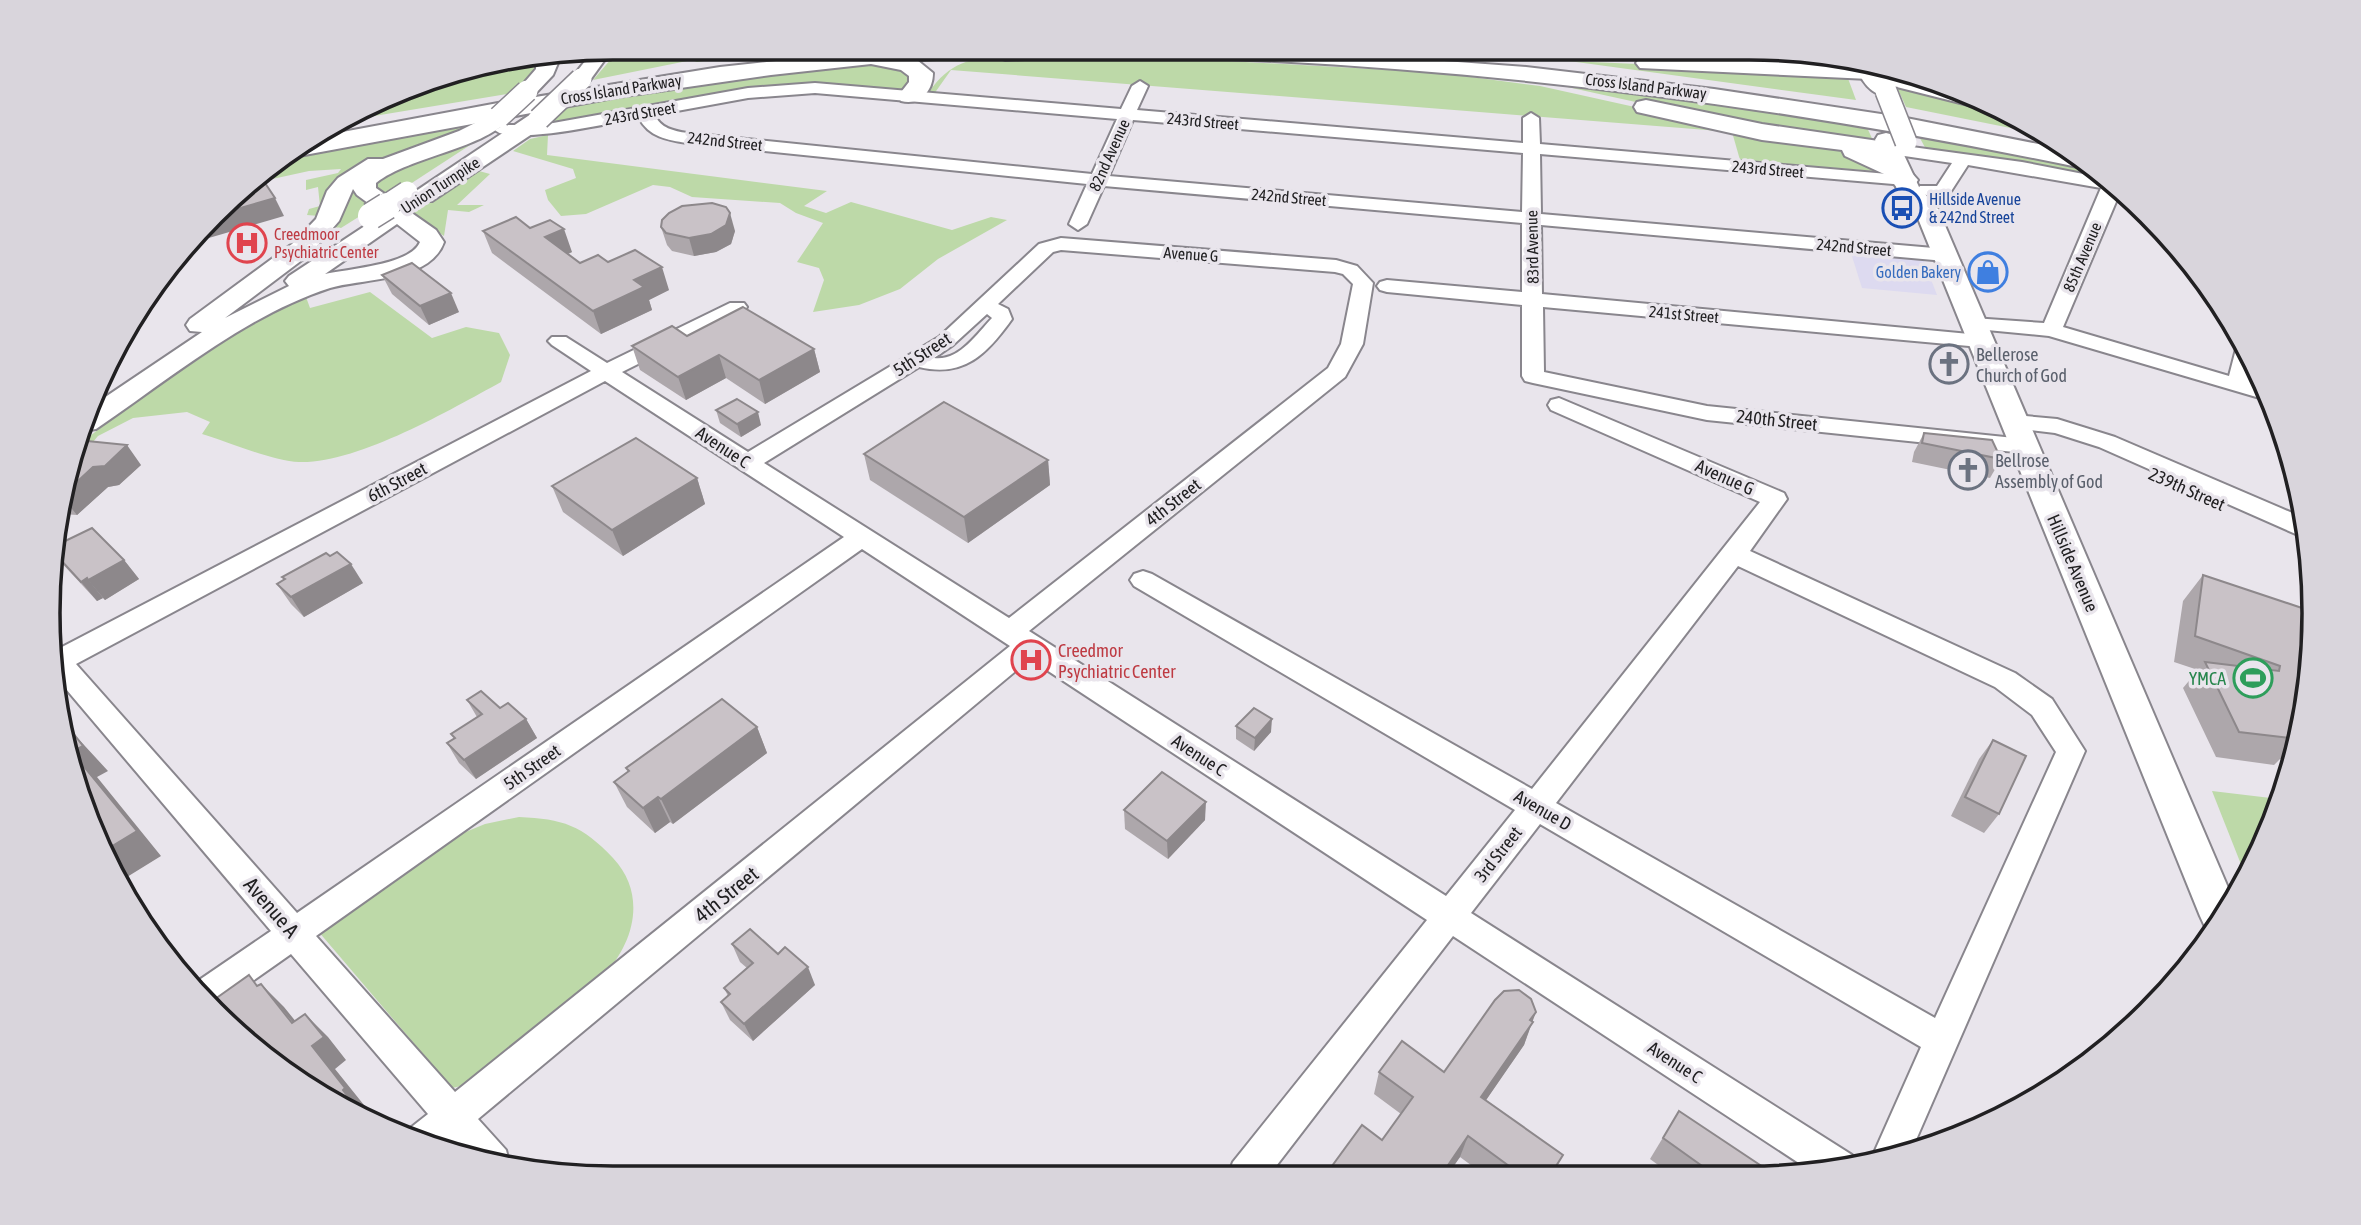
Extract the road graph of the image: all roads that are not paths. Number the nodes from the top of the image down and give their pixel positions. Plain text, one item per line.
1 (595, 60) edge
2 (731, 60) edge
3 (754, 60) edge
4 (835, 60) edge
5 (965, 60) edge
6 (1388, 60) edge
7 (1403, 60) edge
8 (1449, 60) edge
9 (1590, 60) edge
10 (575, 61) edge
11 (548, 63) edge
12 (688, 68) junction
13 (714, 74) junction
14 (1872, 79) edge
15 (1140, 86) dead end
16 (1937, 93) edge
17 (914, 97) junction
18 (646, 112) junction
19 (1127, 115) junction
20 (1531, 118) dead end
21 (513, 123) junction
22 (351, 126) edge
23 (2032, 138) edge
24 (1825, 142) junction
25 (319, 144) edge
26 (1898, 146) junction
27 (1531, 149) junction
28 (2060, 156) edge
29 (1964, 158) junction
30 (1098, 180) junction
31 (2095, 183) edge
32 (1919, 193) junction
33 (2110, 195) edge
34 (1532, 219) junction
35 (1078, 224) dead end
36 (1046, 248) joint
37 (1110, 248) joint
38 (1210, 256) joint
39 (1945, 256) junction
40 (1336, 265) joint
41 (1387, 286) dead end
42 (1532, 300) junction
43 (737, 307) edge
44 (212, 327) junction
45 (2051, 330) junction
46 (1977, 333) junction
47 (559, 341) dead end
48 (2243, 366) edge
49 (607, 372) junction
50 (1533, 376) joint
51 (109, 385) edge
52 (2238, 386) junction
53 (2254, 391) edge
54 (1559, 405) dead end
55 (97, 415) edge
56 (2068, 429) junction
57 (2019, 434) junction
58 (747, 463) junction
59 (1774, 499) joint
60 (2294, 524) edge
61 (2296, 536) edge
62 (862, 537) junction
63 (1734, 554) junction
64 (1143, 580) dead end
65 (1020, 639) junction
66 (61, 653) edge
67 (62, 664) edge
68 (1535, 806) junction
69 (2216, 907) edge
70 (1449, 916) junction
71 (294, 933) junction
72 (210, 992) edge
73 (1942, 1041) junction
74 (453, 1117) junction
75 (431, 1135) edge
76 (1895, 1146) edge
77 (482, 1150) edge
78 (1827, 1160) edge
79 (1253, 1166) edge

1 - 21 main road, Union Turnpike, bridge
2 - 12 highway
3 - 12 highway, Cross Island Parkway
4 - 13 highway, Cross Island Parkway
5 - 17 highway
6 - 24 highway
7 - 28 highway, Cross Island Parkway
8 - 23 highway, Cross Island Parkway
9 - 14 highway
10 - 21 main road, Union Turnpike
11 - 21 main road, bridge
12 - 22 highway, Cross Island Parkway
13 - 17 highway
13 - 25 highway, Cross Island Parkway
14 - 16 street
14 - 26 main road, Hillside Avenue, bridge
15 - 19 street, 82nd Avenue
17 - 18 street, 243rd Street
17 - 19 street, 243rd Street
18 - 21 street, 243rd Street
18 - 30 street, 242nd Street
19 - 27 street, 243rd Street
19 - 30 street, 82nd Avenue
20 - 27 street, 83rd Avenue
21 - 44 main road, Union Turnpike
21 - 44 main road
21 - 44 main road
24 - 26 highway
24 - 32 highway
26 - 29 street
26 - 32 main road, Hillside Avenue
27 - 32 street, 243rd Street
27 - 34 street, 83rd Avenue
29 - 31 street
29 - 32 street
30 - 34 street, 242nd Street
30 - 35 street, 82nd Avenue
32 - 39 main road, Hillside Avenue
33 - 45 street, 85th Avenue
34 - 39 street, 242nd Street
34 - 42 street, 83rd Avenue
36 - 37 street
36 - 58 street, 5th Street
37 - 38 street
38 - 40 street, Avenue G
39 - 46 main road, Hillside Avenue
40 - 65 street, 4th Street
41 - 42 street, 241st Street
42 - 46 street, 241st Street
42 - 50 street, 83rd Avenue
43 - 49 street, 6th Street
44 - 51 main road, Union Turnpike
44 - 55 main road, Union Turnpike
45 - 46 street, 241st Street
45 - 52 street, 241st Street
46 - 57 main road, Hillside Avenue
47 - 49 street, Avenue C
48 - 52 street
49 - 58 street, Avenue C
49 - 66 street, 6th Street
50 - 57 street, 240th Street
52 - 53 street, 241st Street
54 - 59 street, Avenue G
56 - 57 street, 239th Street
56 - 60 street, 239th Street
56 - 61 street, 239th Street
57 - 69 main road, Hillside Avenue
58 - 62 street, Avenue C
59 - 63 street, 3rd Street
62 - 65 street, Avenue C
62 - 71 street, 5th Street
63 - 68 street, 3rd Street
63 - 73 street
64 - 68 street, Avenue D
65 - 70 street, Avenue C
65 - 74 street, 4th Street
67 - 71 street, Avenue A
68 - 70 street, 3rd Street
68 - 73 street, Avenue D
70 - 78 street, Avenue C
70 - 79 street, 3rd Street
71 - 72 street, 5th Street
71 - 74 street, Avenue A
73 - 76 street
74 - 75 street, 4th Street
74 - 77 street, Avenue A

